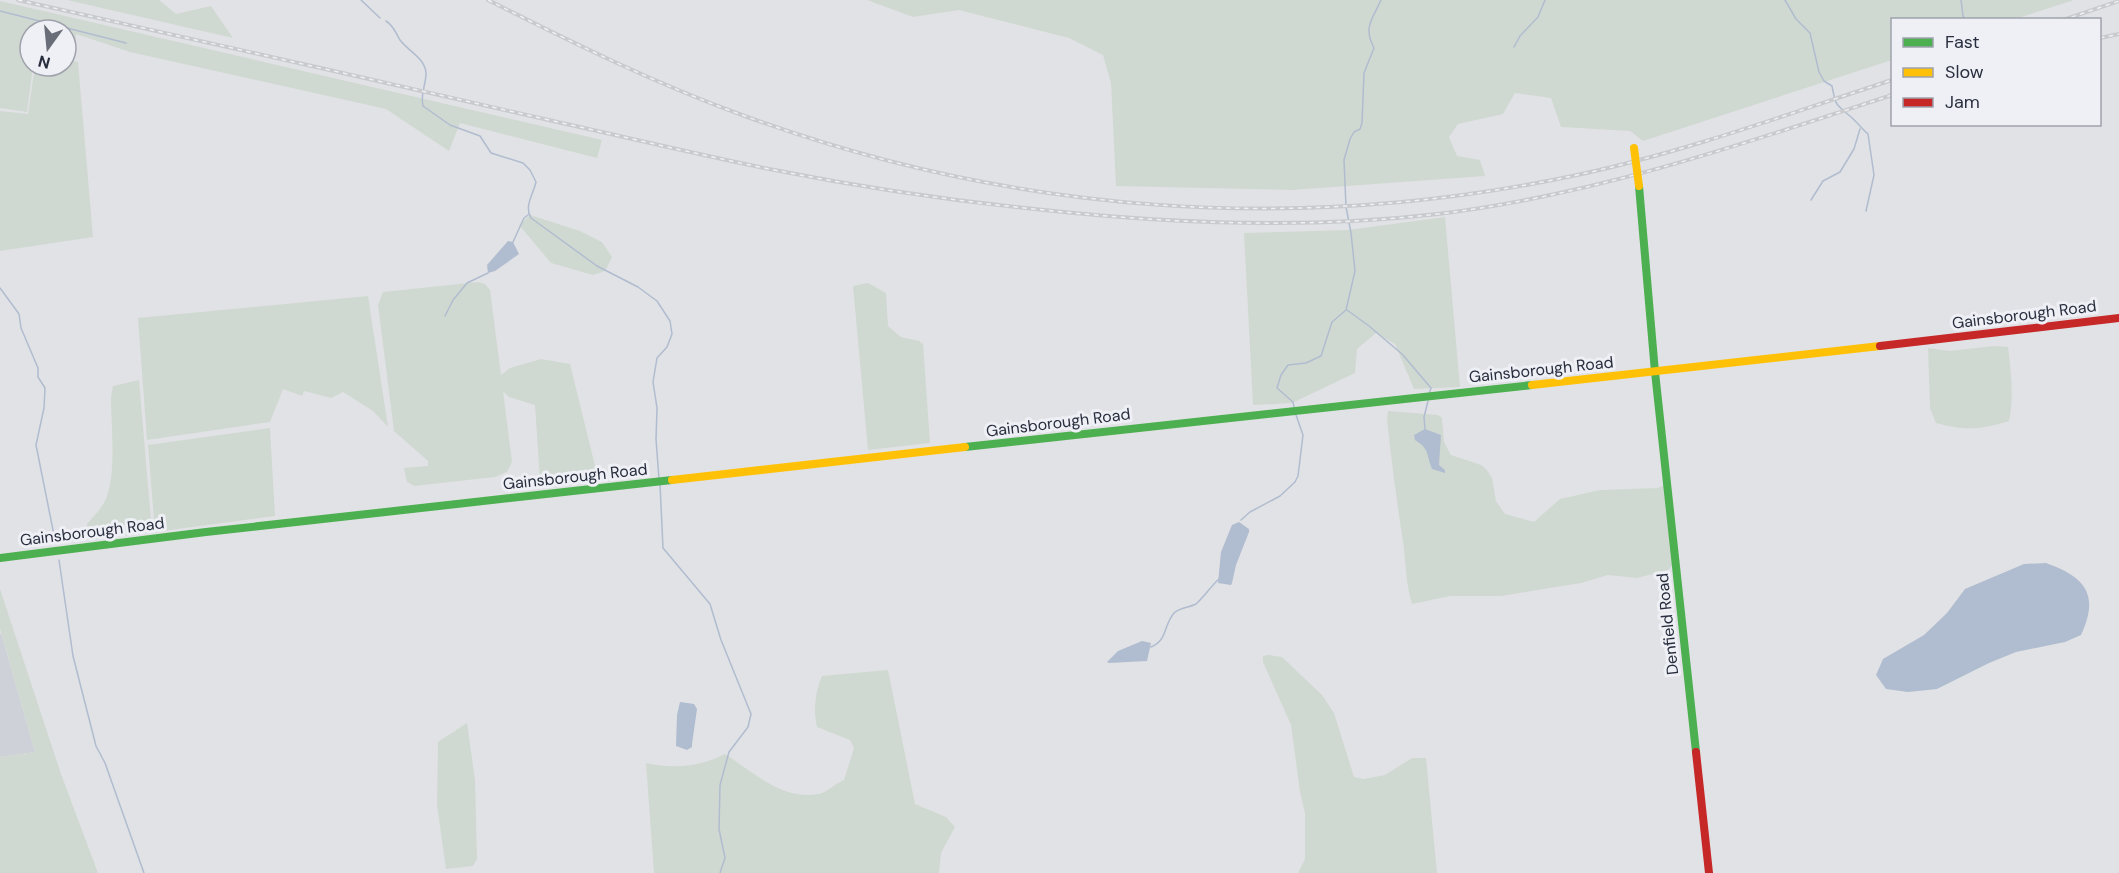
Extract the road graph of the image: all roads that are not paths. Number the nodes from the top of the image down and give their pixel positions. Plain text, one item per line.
1 (1632, 138) dead end
2 (2119, 318) edge
3 (1654, 372) junction
4 (0, 558) edge
5 (1708, 873) edge

1 - 3 main road, Denfield Road, bridge
2 - 3 main road, Gainsborough Road
3 - 4 main road, Gainsborough Road
3 - 5 main road, Denfield Road

